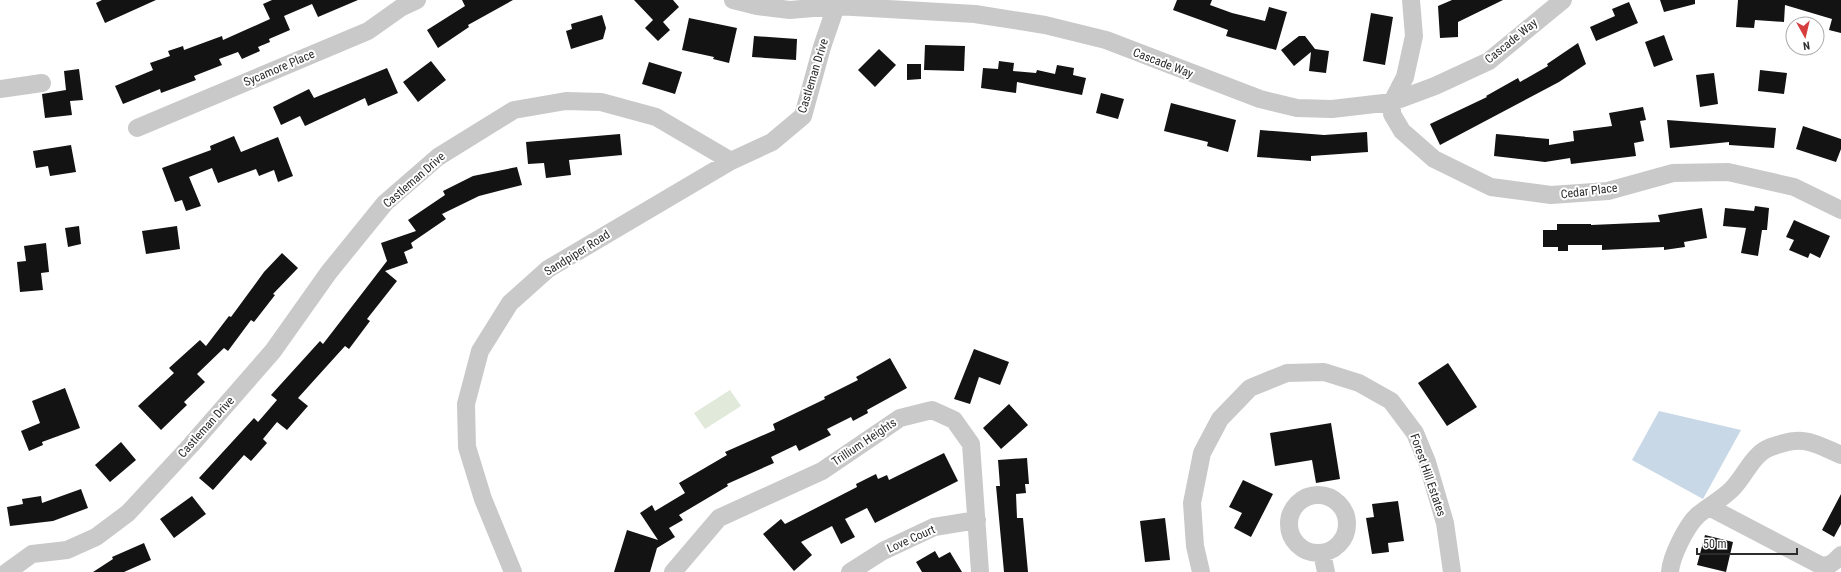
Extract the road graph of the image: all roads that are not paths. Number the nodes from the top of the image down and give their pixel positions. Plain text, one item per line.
1 (417, 0) edge
2 (733, 0) edge
3 (1411, 0) edge
4 (1563, 0) edge
5 (839, 3) edge
6 (42, 83) dead end
7 (0, 88) edge
8 (1392, 102) junction
9 (137, 128) dead end
10 (731, 161) junction
11 (1841, 210) edge
12 (1841, 455) edge
13 (1709, 507) junction
14 (977, 520) junction
15 (1322, 553) dead end
16 (1841, 555) edge
17 (7, 572) edge
18 (513, 572) edge
19 (673, 572) edge
20 (850, 572) edge
21 (980, 572) edge
22 (1202, 572) edge
23 (1326, 572) edge
24 (1452, 572) edge
25 (1670, 572) edge

1 - 9 street, Sycamore Place
2 - 5 street, Cascade Way
3 - 8 street
4 - 8 street, Cascade Way
5 - 8 street, Cascade Way
5 - 10 street, Castleman Drive
6 - 7 street
8 - 11 street, Cedar Place
10 - 17 street, Castleman Drive
10 - 18 street, Sandpiper Road
12 - 13 street
13 - 16 street
13 - 25 street
14 - 19 street, Trillium Heights
14 - 20 street, Love Court
14 - 21 street, Trillium Heights
15 - 23 street
22 - 24 street, Forest Hill Estates

